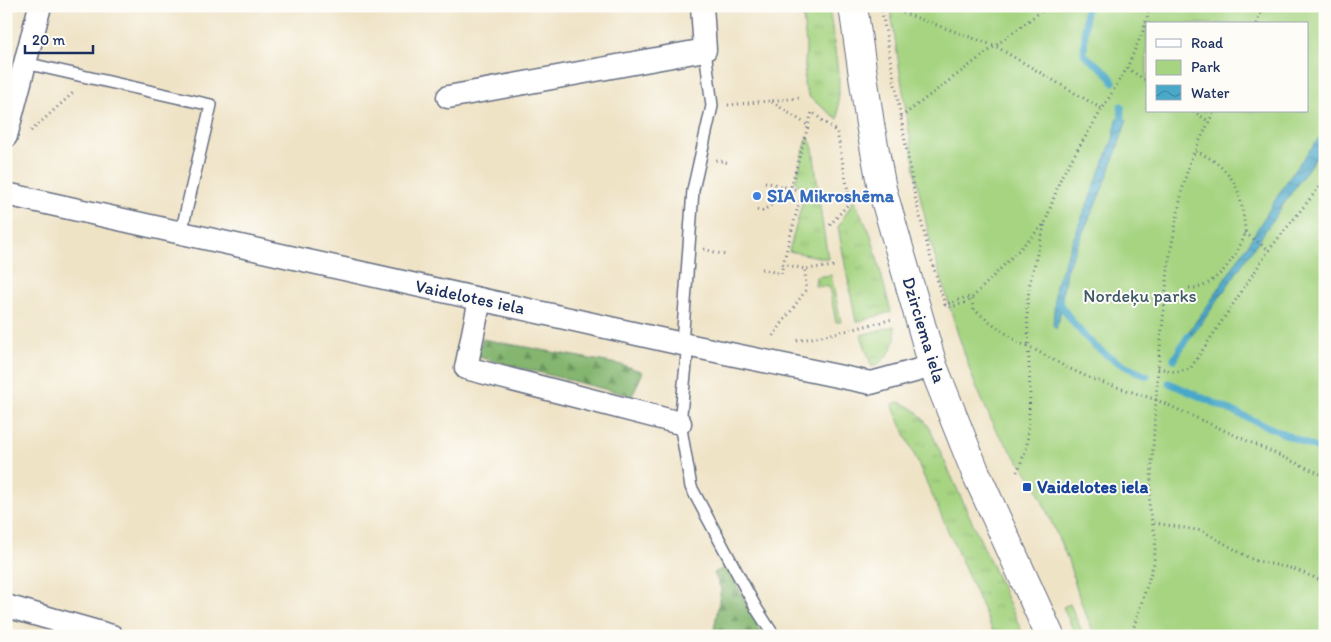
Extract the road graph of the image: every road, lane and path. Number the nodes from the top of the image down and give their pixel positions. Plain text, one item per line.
1 (40, 6) edge
2 (702, 6) edge
3 (853, 6) edge
4 (883, 6) edge
5 (1048, 6) edge
6 (1151, 6) edge
7 (1263, 6) edge
8 (1258, 22) edge
9 (995, 46) junction
10 (705, 50) junction
11 (25, 63) junction
12 (1127, 68) junction
13 (89, 78) junction
14 (1146, 80) edge
15 (448, 97) dead end
16 (799, 98) dead end
17 (770, 101) junction
18 (712, 106) junction
19 (1102, 109) junction
20 (1194, 112) edge
21 (1213, 112) edge
22 (900, 117) junction
23 (1208, 121) junction
24 (809, 126) junction
25 (17, 136) edge
26 (1194, 150) junction
27 (1325, 180) edge
28 (765, 182) dead end
29 (791, 188) junction
30 (802, 191) junction
31 (6, 194) edge
32 (826, 197) dead end
33 (758, 210) dead end
34 (1045, 223) junction
35 (830, 225) dead end
36 (181, 233) junction
37 (1245, 233) junction
38 (1269, 250) junction
39 (783, 264) junction
40 (837, 266) dead end
41 (762, 269) dead end
42 (805, 269) junction
43 (1188, 288) dead end
44 (970, 298) junction
45 (480, 299) junction
46 (945, 305) junction
47 (917, 312) junction
48 (773, 336) dead end
49 (797, 341) dead end
50 (685, 344) junction
51 (1030, 346) junction
52 (933, 366) junction
53 (1158, 368) junction
54 (1157, 400) junction
55 (680, 423) junction
56 (1017, 472) dead end
57 (1325, 476) edge
58 (1154, 523) junction
59 (1325, 582) edge
60 (6, 606) edge
61 (112, 636) edge
62 (774, 636) edge
63 (1050, 636) edge
64 (1131, 636) edge

1 - 11 street
2 - 10 street
3 - 47 street, Dzirciema iela
4 - 9 path
4 - 22 path
5 - 9 path
6 - 12 path
7 - 8 path
9 - 19 path
9 - 22 path
10 - 15 street
10 - 18 lane
11 - 13 lane
11 - 25 street
12 - 14 path
12 - 19 path
13 - 25 path
13 - 36 lane
16 - 17 path
17 - 18 path
17 - 24 path
18 - 50 lane
19 - 34 path
20 - 23 path
21 - 23 path
22 - 46 path
23 - 26 path
24 - 29 path
24 - 35 path
26 - 37 path
26 - 53 path
27 - 38 path
28 - 29 path
29 - 30 path
29 - 33 path
30 - 32 path
30 - 39 path
31 - 36 street, Vaidelotes iela
34 - 44 path
34 - 51 path
36 - 45 street, Vaidelotes iela
37 - 38 path
37 - 43 path
38 - 53 path
39 - 41 path
39 - 42 path
40 - 42 path
42 - 48 path
44 - 46 path
44 - 51 path
45 - 50 street, Vaidelotes iela
45 - 55 street
46 - 47 path
47 - 49 path
47 - 52 street, Dzirciema iela
50 - 52 street, Vaidelotes iela
50 - 55 lane
51 - 54 path
51 - 56 path
52 - 63 street, Dzirciema iela
53 - 54 path
54 - 57 path
54 - 58 path
55 - 62 lane
58 - 59 path
58 - 64 path
60 - 61 street

